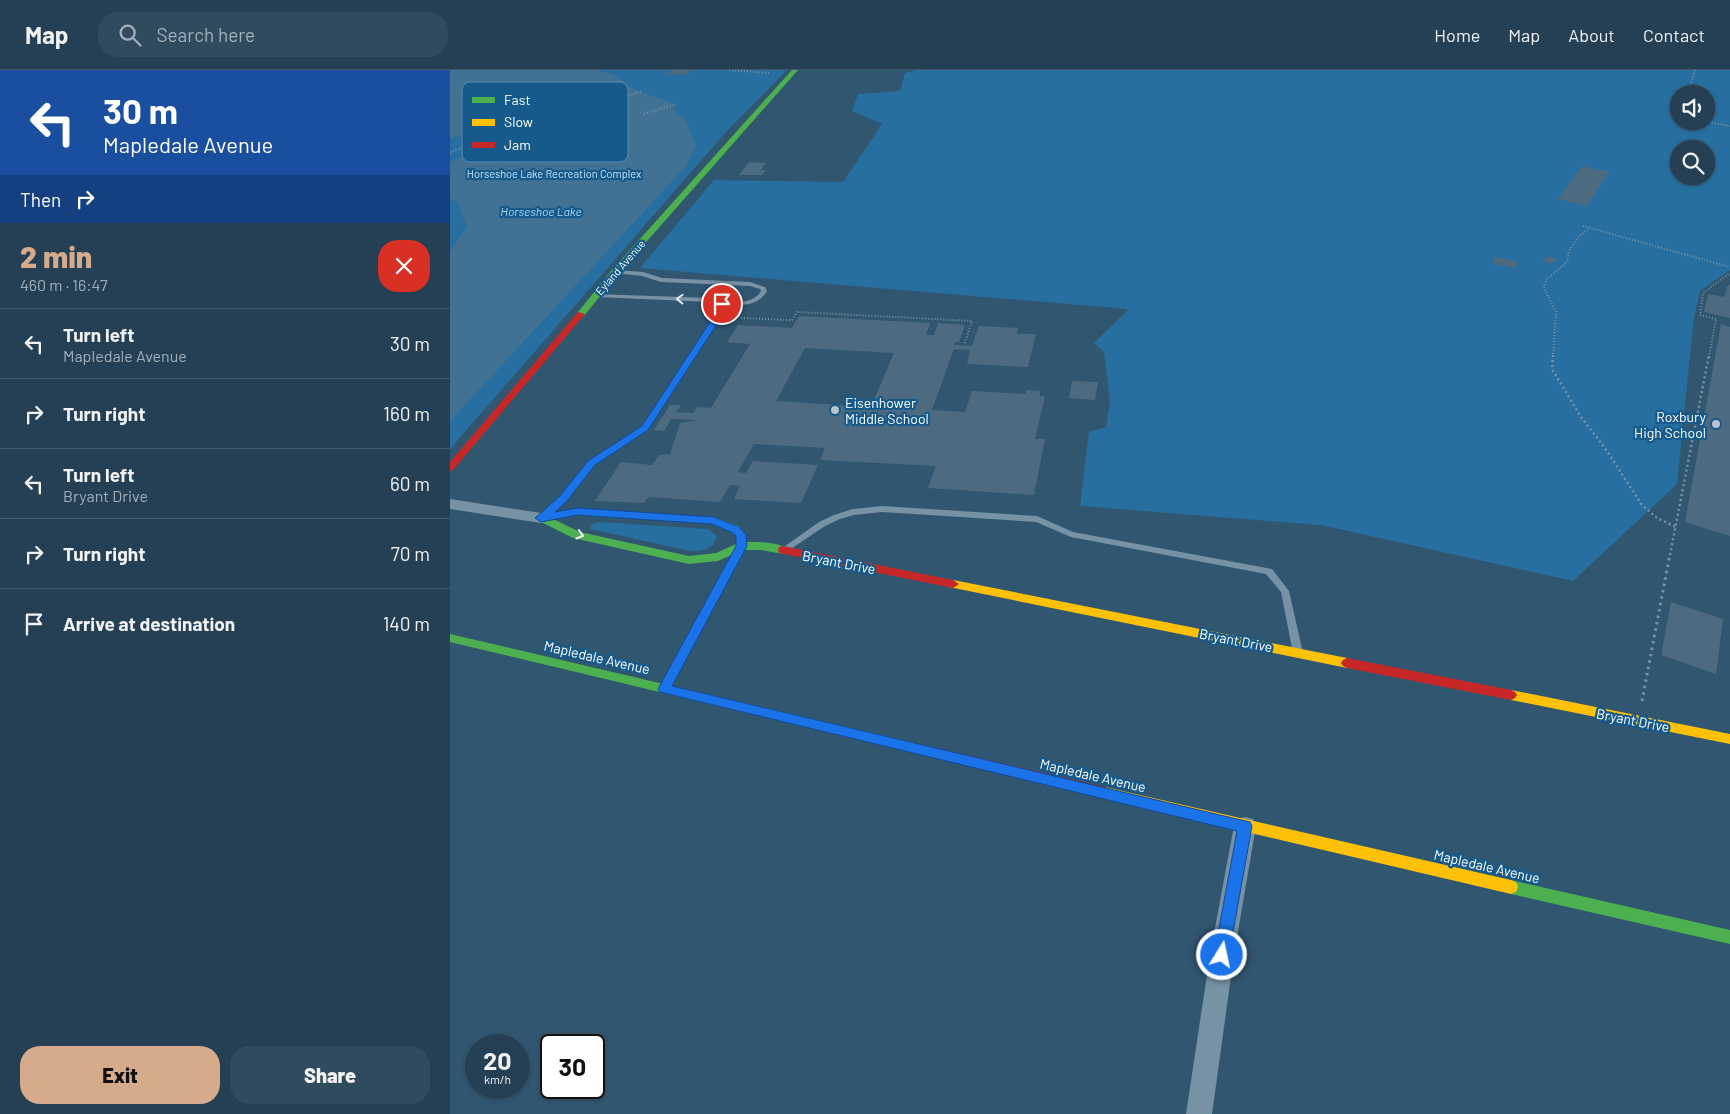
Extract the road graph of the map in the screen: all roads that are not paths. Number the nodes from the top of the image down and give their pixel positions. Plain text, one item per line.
1 (795, 70) edge
2 (615, 272) junction
3 (596, 295) junction
4 (722, 304) junction
5 (450, 468) edge
6 (450, 504) edge
7 (541, 518) junction
8 (741, 546) junction
9 (781, 551) junction
10 (450, 638) edge
11 (1298, 653) junction
12 (665, 689) junction
13 (1730, 739) edge
14 (1245, 826) junction
15 (1730, 937) edge
16 (1199, 1114) edge

1 - 2 street, Eyland Avenue
2 - 3 street, Eyland Avenue
2 - 4 lane
4 -> 3 lane
3 - 5 street, Eyland Avenue
4 - 7 lane
6 - 7 street, Bryant Drive
7 -> 8 street, Bryant Drive
7 - 8 street, Bryant Drive
8 - 9 street, Bryant Drive
8 - 12 lane
9 - 11 street, Bryant Drive
9 - 11 lane
10 - 12 street, Mapledale Avenue
11 - 13 street, Bryant Drive
12 - 14 street, Mapledale Avenue
14 - 15 street, Mapledale Avenue
14 - 16 street

